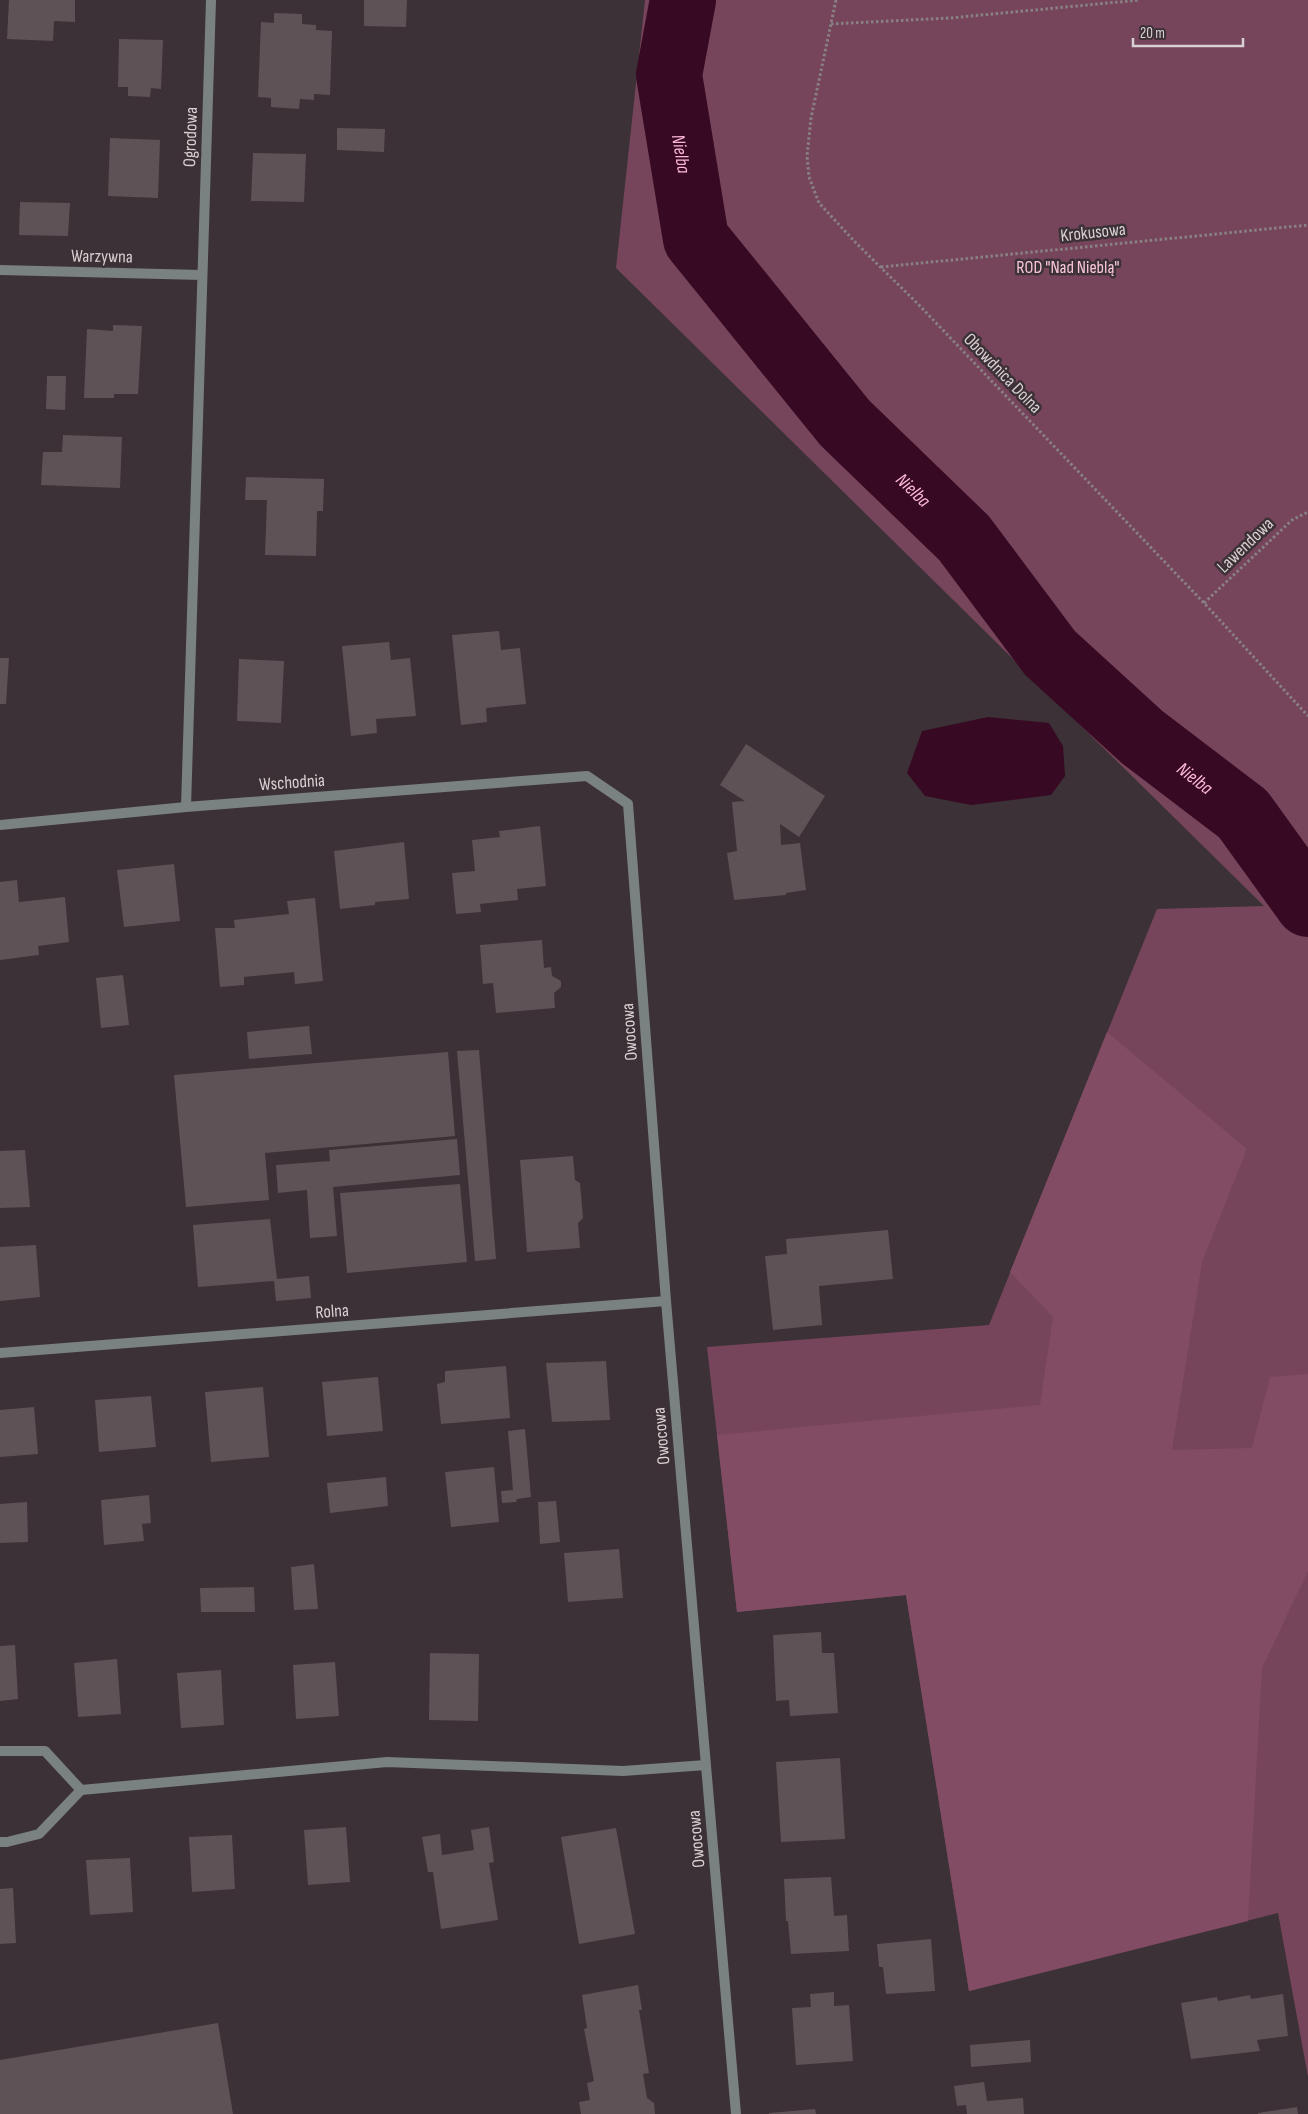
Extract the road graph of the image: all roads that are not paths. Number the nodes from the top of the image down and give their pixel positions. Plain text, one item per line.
1 (211, 0) edge
2 (0, 270) edge
3 (202, 275) junction
4 (587, 776) joint
5 (186, 807) junction
6 (0, 824) edge
7 (666, 1301) junction
8 (0, 1353) edge
9 (0, 1751) edge
10 (706, 1765) junction
11 (81, 1790) junction
12 (0, 1842) edge
13 (736, 2114) edge

1 - 3 street, Ogrodowa
2 - 3 street, Warzywna
3 - 5 street, Ogrodowa
4 - 5 street, Wschodnia
4 - 7 street, Owocowa
5 - 6 street, Wschodnia
7 - 8 street, Rolna
7 - 10 street, Owocowa
9 - 11 street
10 - 11 street
10 - 13 street, Owocowa
11 - 12 street

